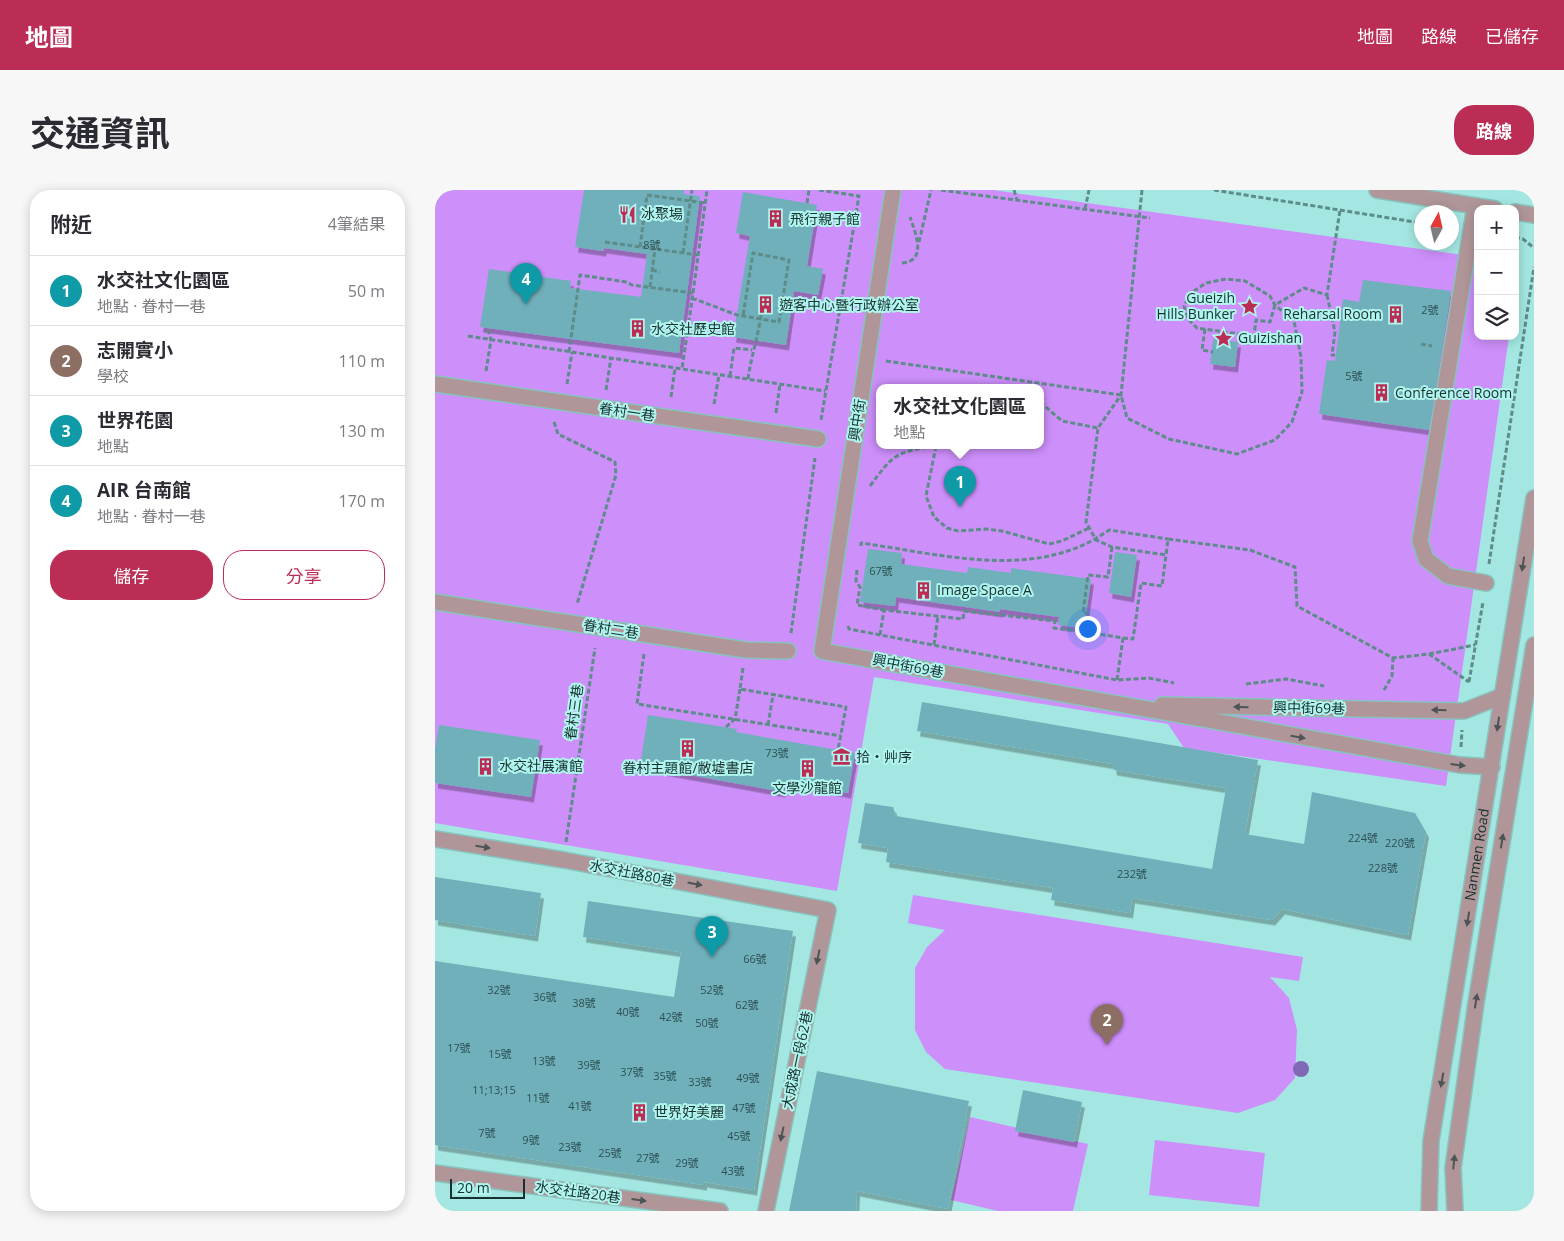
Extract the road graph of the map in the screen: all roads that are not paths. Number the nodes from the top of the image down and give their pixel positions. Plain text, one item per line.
1 (893, 190) edge
2 (1377, 190) edge
3 (1474, 206) edge
4 (1474, 212) edge
5 (1519, 213) edge
6 (1534, 215) edge
7 (435, 384) edge
8 (818, 439) road end
9 (1534, 498) edge
10 (1486, 582) road end
11 (435, 602) edge
12 (1534, 645) edge
13 (788, 651) road end
14 (822, 651) joint
15 (1502, 696) junction
16 (1113, 704) junction
17 (1492, 767) junction
18 (435, 839) edge
19 (828, 910) joint
20 (435, 1173) edge
21 (720, 1211) edge
22 (766, 1211) edge
23 (1429, 1211) edge
24 (1455, 1211) edge

1 - 14 street, 興中街
2 - 3 street
4 - 10 street
5 - 6 street
7 - 8 street, 眷村一巷
9 -> 15 street, Nanmen Road
11 - 13 street, 眷村二巷
24 -> 12 street, Nanmen Road
14 - 16 street, 興中街69巷
15 -> 16 street, 興中街69巷
15 -> 17 street, Nanmen Road
16 -> 17 street, 興中街69巷
17 -> 23 street, Nanmen Road
18 -> 19 street, 水交社路80巷
19 -> 22 street, 大成路一段62巷
20 -> 21 street, 水交社路20巷

